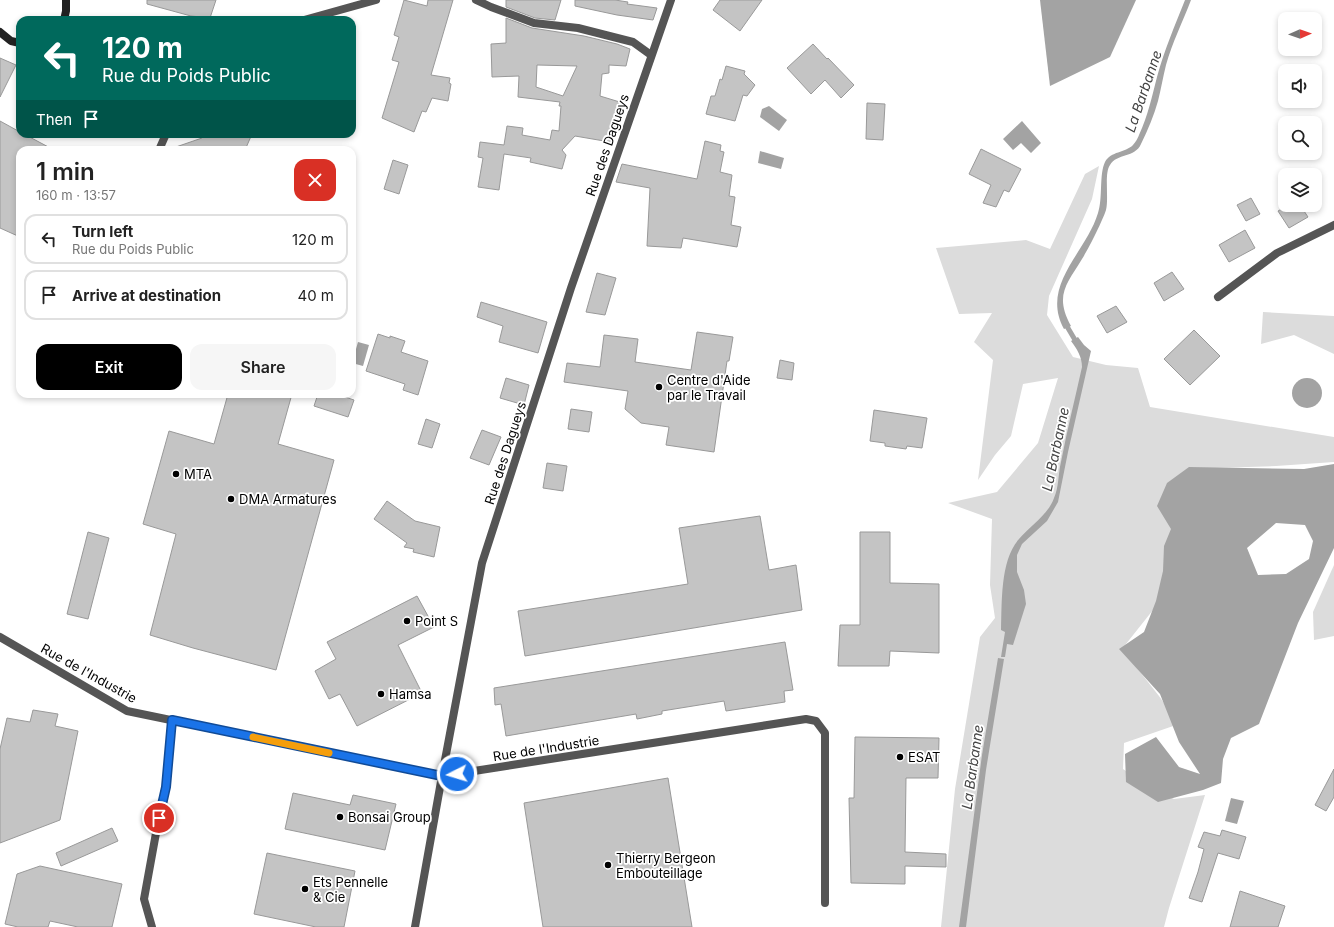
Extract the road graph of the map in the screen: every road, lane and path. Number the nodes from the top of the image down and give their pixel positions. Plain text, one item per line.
1 (66, 0) edge
2 (376, 0) edge
3 (476, 0) edge
4 (670, 0) edge
5 (65, 16) edge
6 (318, 16) edge
7 (2, 37) edge
8 (16, 42) edge
9 (651, 55) junction
10 (1334, 225) edge
11 (1218, 298) dead end
12 (0, 637) edge
13 (172, 720) junction
14 (442, 776) junction
15 (825, 903) dead end
16 (152, 927) edge
17 (414, 927) edge

1 - 5 main road
2 - 6 street
3 - 9 street
4 - 9 street, Rue des Dagueys
7 - 8 main road
9 - 14 street, Rue des Dagueys
10 - 11 street
12 - 13 street, Rue de l'Industrie
13 - 14 street, Rue de l'Industrie
13 - 16 street
14 - 15 street, Rue de l'Industrie
14 - 17 street, Rue des Dagueys

